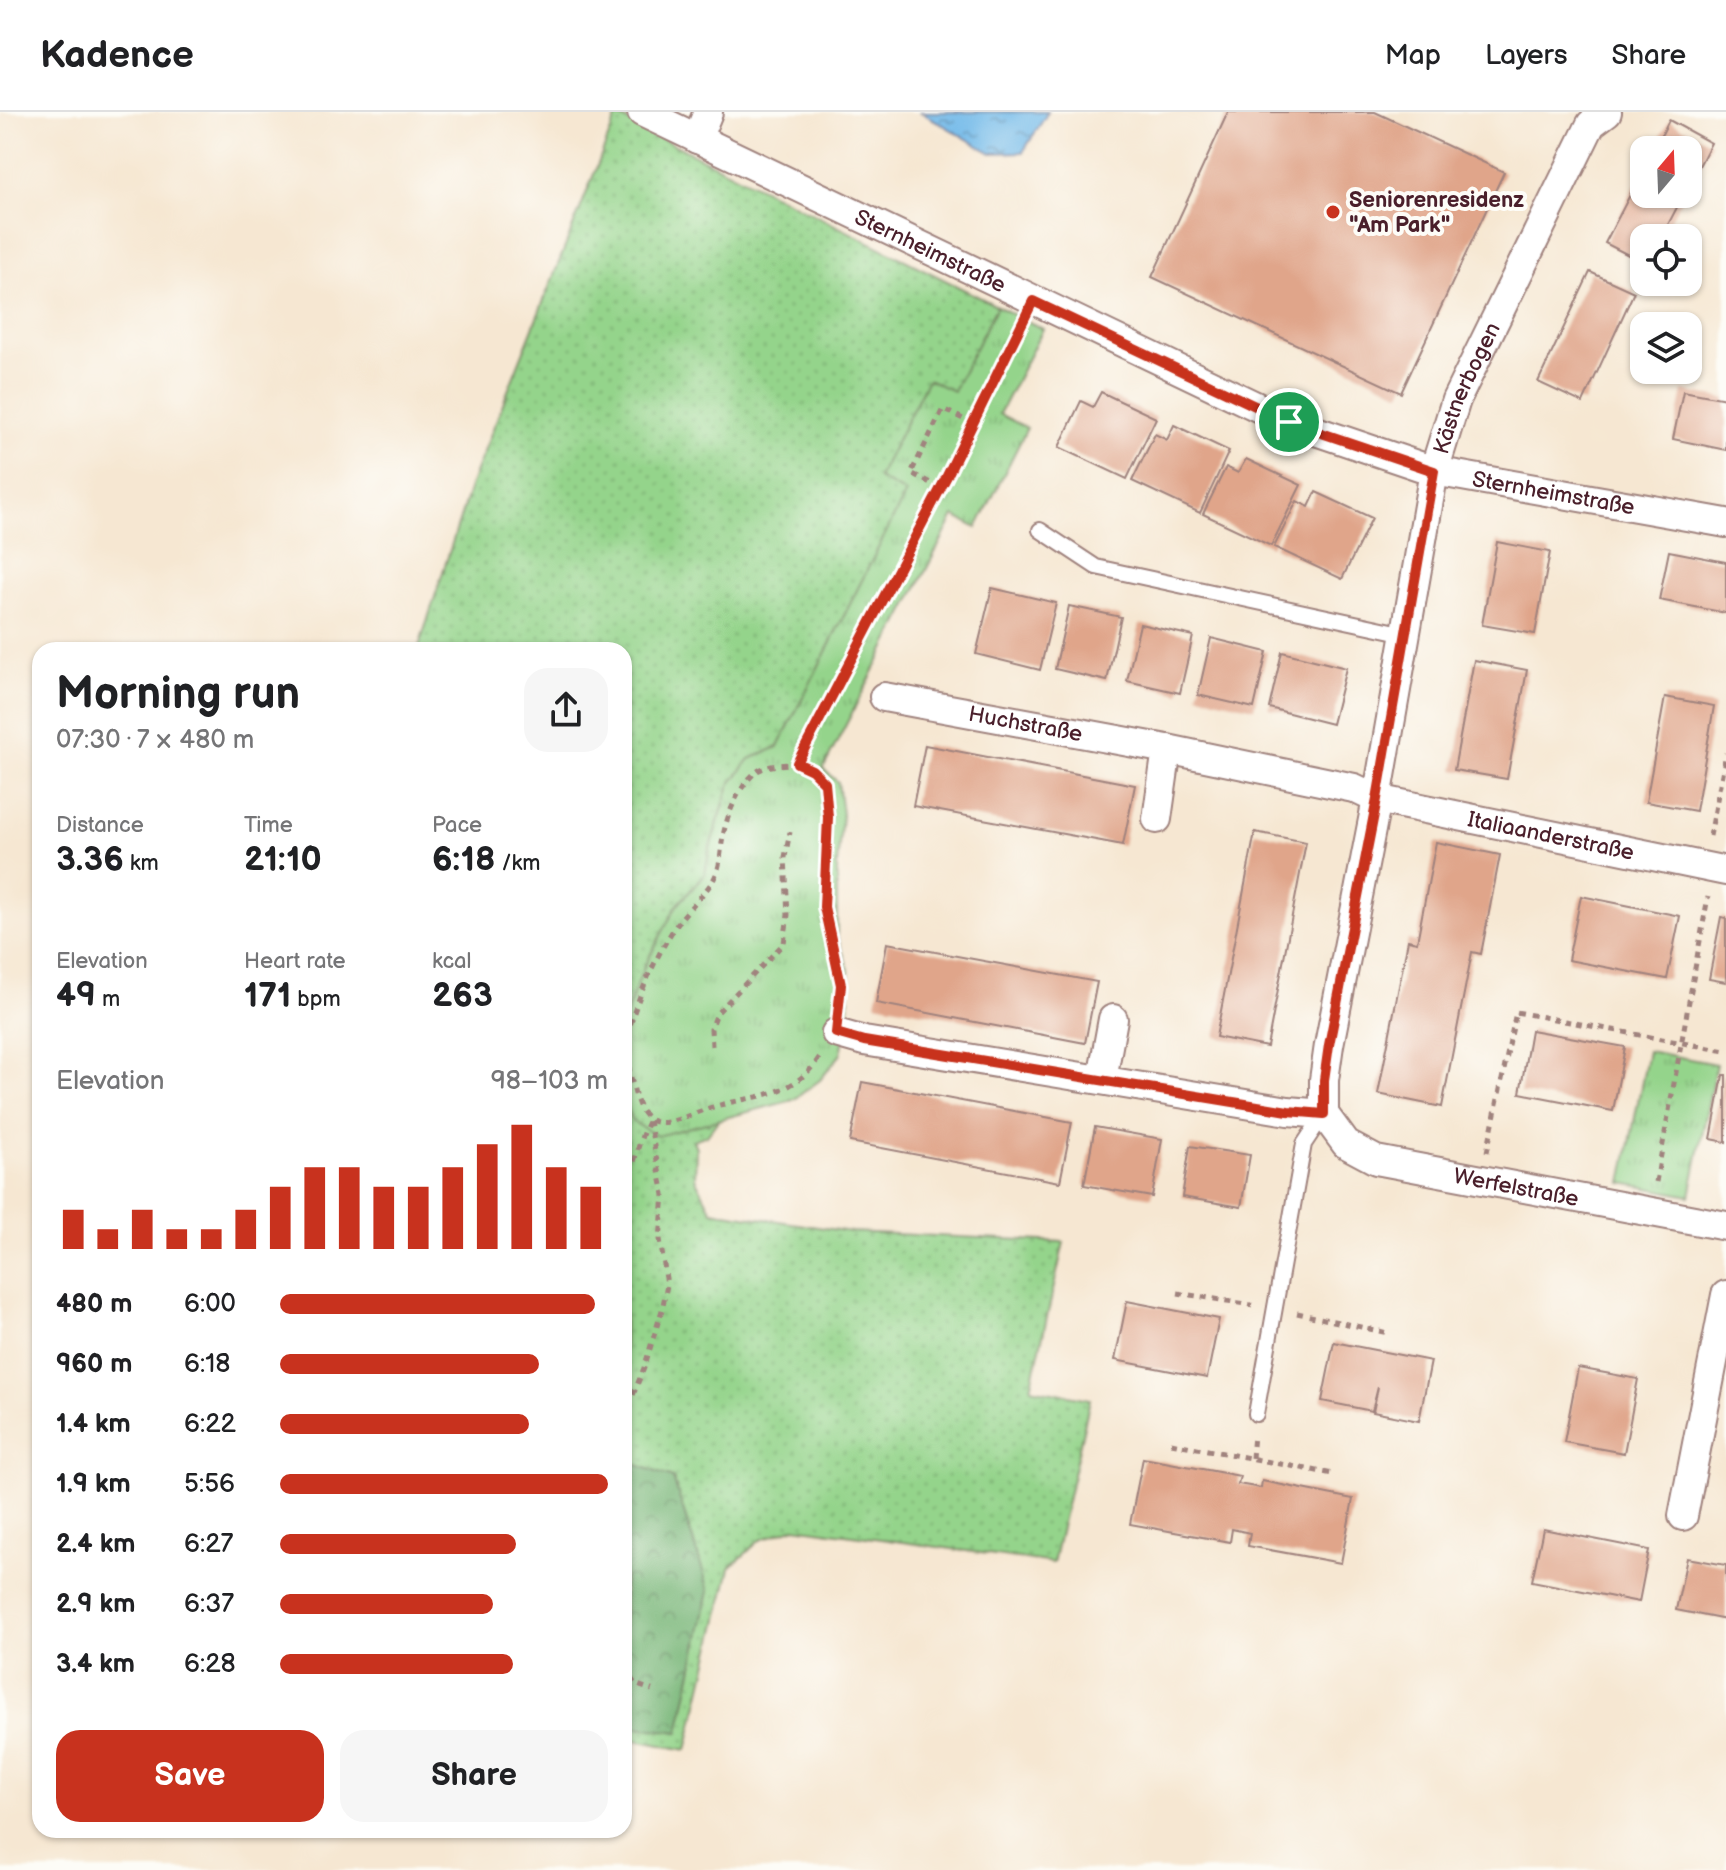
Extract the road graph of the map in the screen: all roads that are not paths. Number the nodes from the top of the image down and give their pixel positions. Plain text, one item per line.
1 (642, 112) edge
2 (708, 112) edge
3 (1607, 112) edge
4 (697, 139) junction
5 (1434, 471) junction
6 (1726, 523) edge
7 (1040, 530) dead end
8 (1406, 634) junction
9 (884, 697) dead end
10 (1167, 749) junction
11 (1377, 799) junction
12 (1157, 819) dead end
13 (1715, 868) edge
14 (1113, 1019) dead end
15 (836, 1033) road end
16 (1102, 1079) junction
17 (1324, 1114) junction
18 (1726, 1226) edge
19 (1726, 1295) edge
20 (1256, 1414) dead end
21 (1683, 1516) dead end

1 - 4 street, Sternheimstraße
2 - 4 street
3 - 5 street, Kästnerbogen
4 - 5 street, Sternheimstraße
5 - 6 street, Sternheimstraße
5 - 8 street, Kästnerbogen
7 - 8 lane
8 - 11 street, Kästnerbogen
9 - 10 street, Huchstraße
10 - 11 street, Huchstraße
10 - 12 street
11 - 13 street, Italiaanderstraße
11 - 17 street, Kästnerbogen
14 - 16 street
15 - 16 street
16 - 17 street
17 - 18 street, Werfelstraße
17 - 20 lane
19 - 21 street

